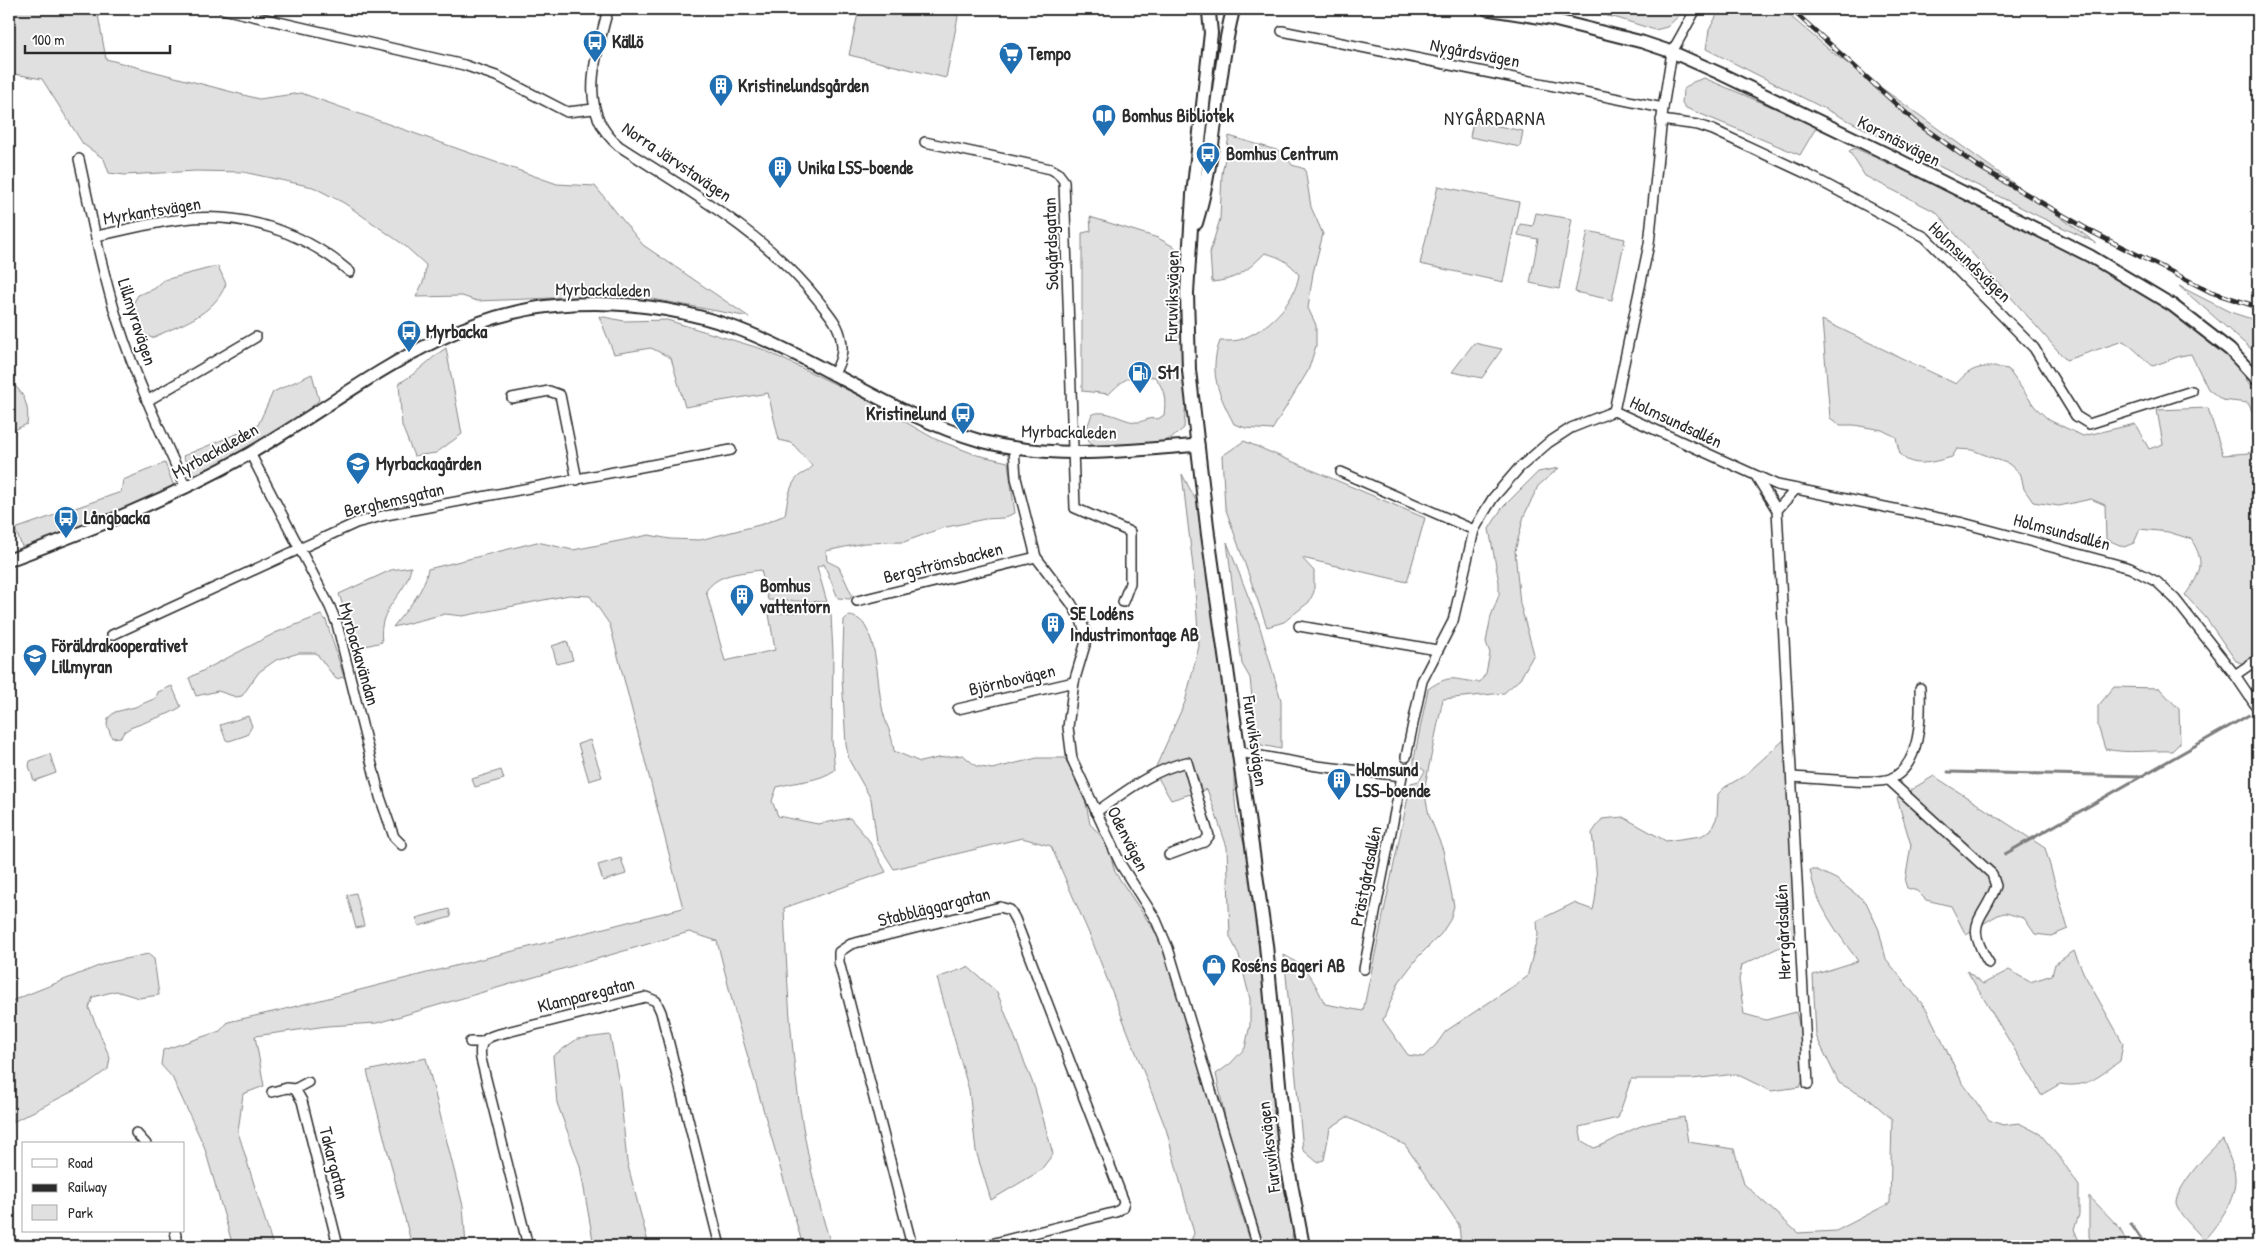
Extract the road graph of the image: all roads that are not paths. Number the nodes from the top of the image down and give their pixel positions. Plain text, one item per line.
1 (223, 9) edge
2 (608, 9) edge
3 (1487, 9) edge
4 (1696, 9) edge
5 (1206, 11) edge
6 (1235, 11) edge
7 (1282, 31) dead end
8 (1672, 52) junction
9 (1662, 108) junction
10 (594, 109) junction
11 (1661, 120) junction
12 (925, 142) dead end
13 (79, 159) dead end
14 (96, 236) junction
15 (1191, 239) junction
16 (350, 272) dead end
17 (256, 337) dead end
18 (833, 375) junction
19 (2258, 380) edge
20 (2192, 391) dead end
21 (512, 398) dead end
22 (147, 401) junction
23 (1614, 411) junction
24 (1198, 445) junction
25 (1014, 449) junction
26 (731, 450) dead end
27 (250, 453) junction
28 (1073, 453) junction
29 (1341, 472) dead end
30 (1756, 476) junction
31 (577, 480) junction
32 (186, 488) junction
33 (1796, 489) junction
34 (1777, 510) junction
35 (1474, 530) junction
36 (301, 549) junction
37 (1036, 557) junction
38 (9, 560) edge
39 (857, 601) dead end
40 (1123, 602) dead end
41 (1299, 626) dead end
42 (112, 635) dead end
43 (1438, 650) junction
44 (2258, 659) edge
45 (2235, 674) junction
46 (1074, 682) junction
47 (1920, 688) dead end
48 (958, 709) dead end
49 (2258, 710) edge
50 (1239, 752) junction
51 (1406, 757) dead end
52 (1793, 777) junction
53 (1889, 780) junction
54 (1096, 812) junction
55 (402, 845) dead end
56 (1169, 855) dead end
57 (1989, 963) dead end
58 (1364, 969) dead end
59 (470, 1042) dead end
60 (482, 1042) junction
61 (308, 1082) dead end
62 (1808, 1084) dead end
63 (295, 1088) junction
64 (272, 1092) dead end
65 (136, 1133) dead end
66 (144, 1142) edge
67 (175, 1232) edge
68 (996, 1245) edge
69 (178, 1246) edge
70 (338, 1246) edge
71 (528, 1246) edge
72 (720, 1246) edge
73 (912, 1246) edge
74 (983, 1246) edge
75 (1258, 1246) edge
76 (1302, 1246) edge

1 - 10 street
2 - 10 street
3 - 8 street, Korsnäsvägen
4 - 8 street
5 - 6 main road
5 - 15 main road, Furuviksvägen
6 - 15 main road, Furuviksvägen
7 - 9 street, Nygårdsvägen
8 - 9 street
8 - 19 street, Korsnäsvägen
9 - 11 street
10 - 18 street, Norra Järvstavägen
11 - 20 street, Holmsundsvägen
11 - 23 street
12 - 28 street, Solgårdsgatan
13 - 14 street, Lillmyravägen
14 - 16 street, Myrkantsvägen
14 - 22 street, Lillmyravägen
15 - 24 main road, Furuviksvägen
17 - 22 street
18 - 25 street, Myrbackaleden
18 - 27 street, Myrbackaleden
21 - 31 street
22 - 32 street, Lillmyravägen
23 - 30 street, Holmsundsallén
23 - 35 street, Holmsundsallén
24 - 28 street, Myrbackaleden
24 - 50 main road, Furuviksvägen
25 - 28 street, Myrbackaleden
25 - 37 street, Odenvägen
26 - 31 street, Berghemsgatan
27 - 32 street, Myrbackaleden
27 - 36 street, Myrbackavändan
28 - 40 street, Solgårdsgatan
29 - 35 street
30 - 33 street, Holmsundsallén
30 - 34 street
31 - 36 street, Berghemsgatan
32 - 38 street, Myrbackaleden
33 - 34 street
33 - 45 street, Holmsundsallén
34 - 52 street, Herrgårdsallén
35 - 43 street
36 - 42 street, Berghemsgatan
36 - 55 street, Myrbackavändan
37 - 39 street, Bergströmsbacken
37 - 46 street, Odenvägen
41 - 43 street
43 - 51 street
44 - 45 street
45 - 49 street, Holmsundsallén
46 - 48 street, Björnbovägen
46 - 54 street, Odenvägen
47 - 53 street
50 - 58 street, Prästgårdsallén
50 - 76 main road, Furuviksvägen
52 - 53 street
52 - 62 street, Herrgårdsallén
53 - 57 street
54 - 56 street
54 - 75 street, Odenvägen
59 - 60 street
60 - 71 street
60 - 72 street, Klamparegatan
61 - 63 street
63 - 64 street
63 - 70 street, Takargatan
65 - 66 street
67 - 69 street
68 - 73 street, Stabbläggargatan
68 - 74 street, Stabbläggargatan

